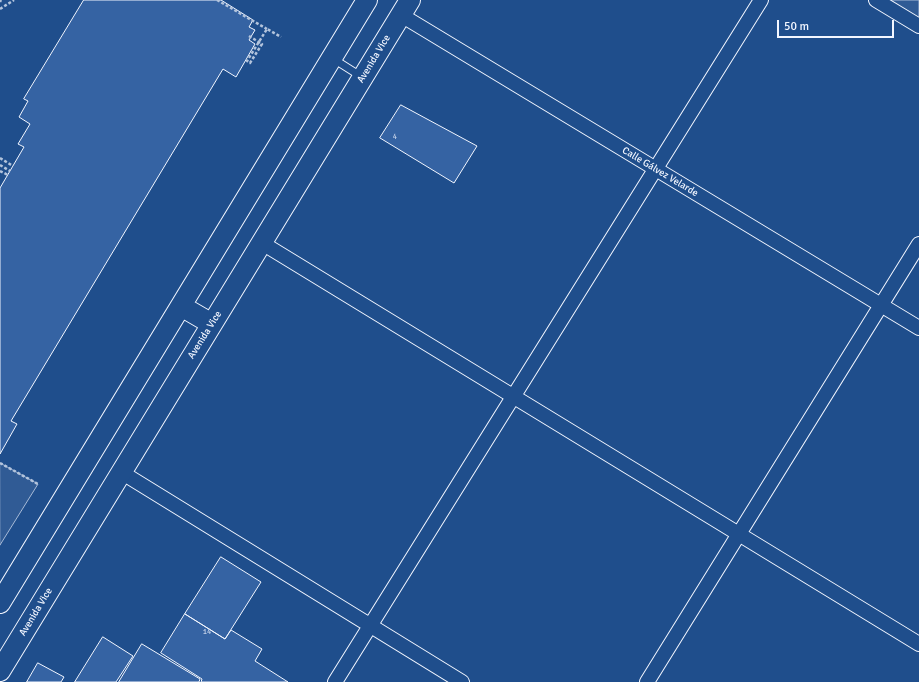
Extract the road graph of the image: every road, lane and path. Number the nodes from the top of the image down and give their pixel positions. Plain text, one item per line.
1 (14, 0) edge
2 (217, 0) edge
3 (367, 0) edge
4 (761, 0) edge
5 (876, 0) edge
6 (405, 8) edge
7 (0, 9) edge
8 (919, 26) edge
9 (267, 29) junction
10 (249, 36) dead end
11 (281, 37) dead end
12 (332, 58) junction
13 (363, 77) junction
14 (0, 158) edge
15 (0, 165) edge
16 (14, 166) dead end
17 (655, 169) junction
18 (0, 171) edge
19 (10, 171) dead end
20 (8, 175) dead end
21 (262, 243) junction
22 (919, 244) edge
23 (882, 305) junction
24 (181, 306) junction
25 (212, 324) junction
26 (919, 328) edge
27 (513, 397) junction
28 (0, 463) edge
29 (121, 472) junction
30 (38, 484) dead end
31 (739, 534) junction
32 (0, 603) edge
33 (370, 626) junction
34 (919, 644) edge
35 (0, 671) edge
36 (335, 682) edge
37 (462, 682) edge
38 (647, 682) edge

1 - 7 path
2 - 9 path
3 - 12 main road
4 - 17 street
5 - 8 street
6 - 13 main road, Avenida Vice
6 - 17 street, Calle Gálvez Velarde
9 - 10 path
9 - 11 path
12 - 13 lane
12 - 24 main road
13 - 21 main road, Avenida Vice
14 - 16 path
15 - 19 path
17 - 23 street, Calle Gálvez Velarde
17 - 27 street
18 - 20 path
21 - 25 main road, Avenida Vice
21 - 27 street
22 - 23 street
23 - 26 street, Calle Gálvez Velarde
23 - 31 street
24 - 25 main road
24 - 32 main road
25 - 29 main road, Avenida Vice
27 - 31 street
27 - 33 street
28 - 30 path
29 - 33 street
29 - 35 main road, Avenida Vice
31 - 34 street
31 - 38 street
33 - 36 street
33 - 37 street

